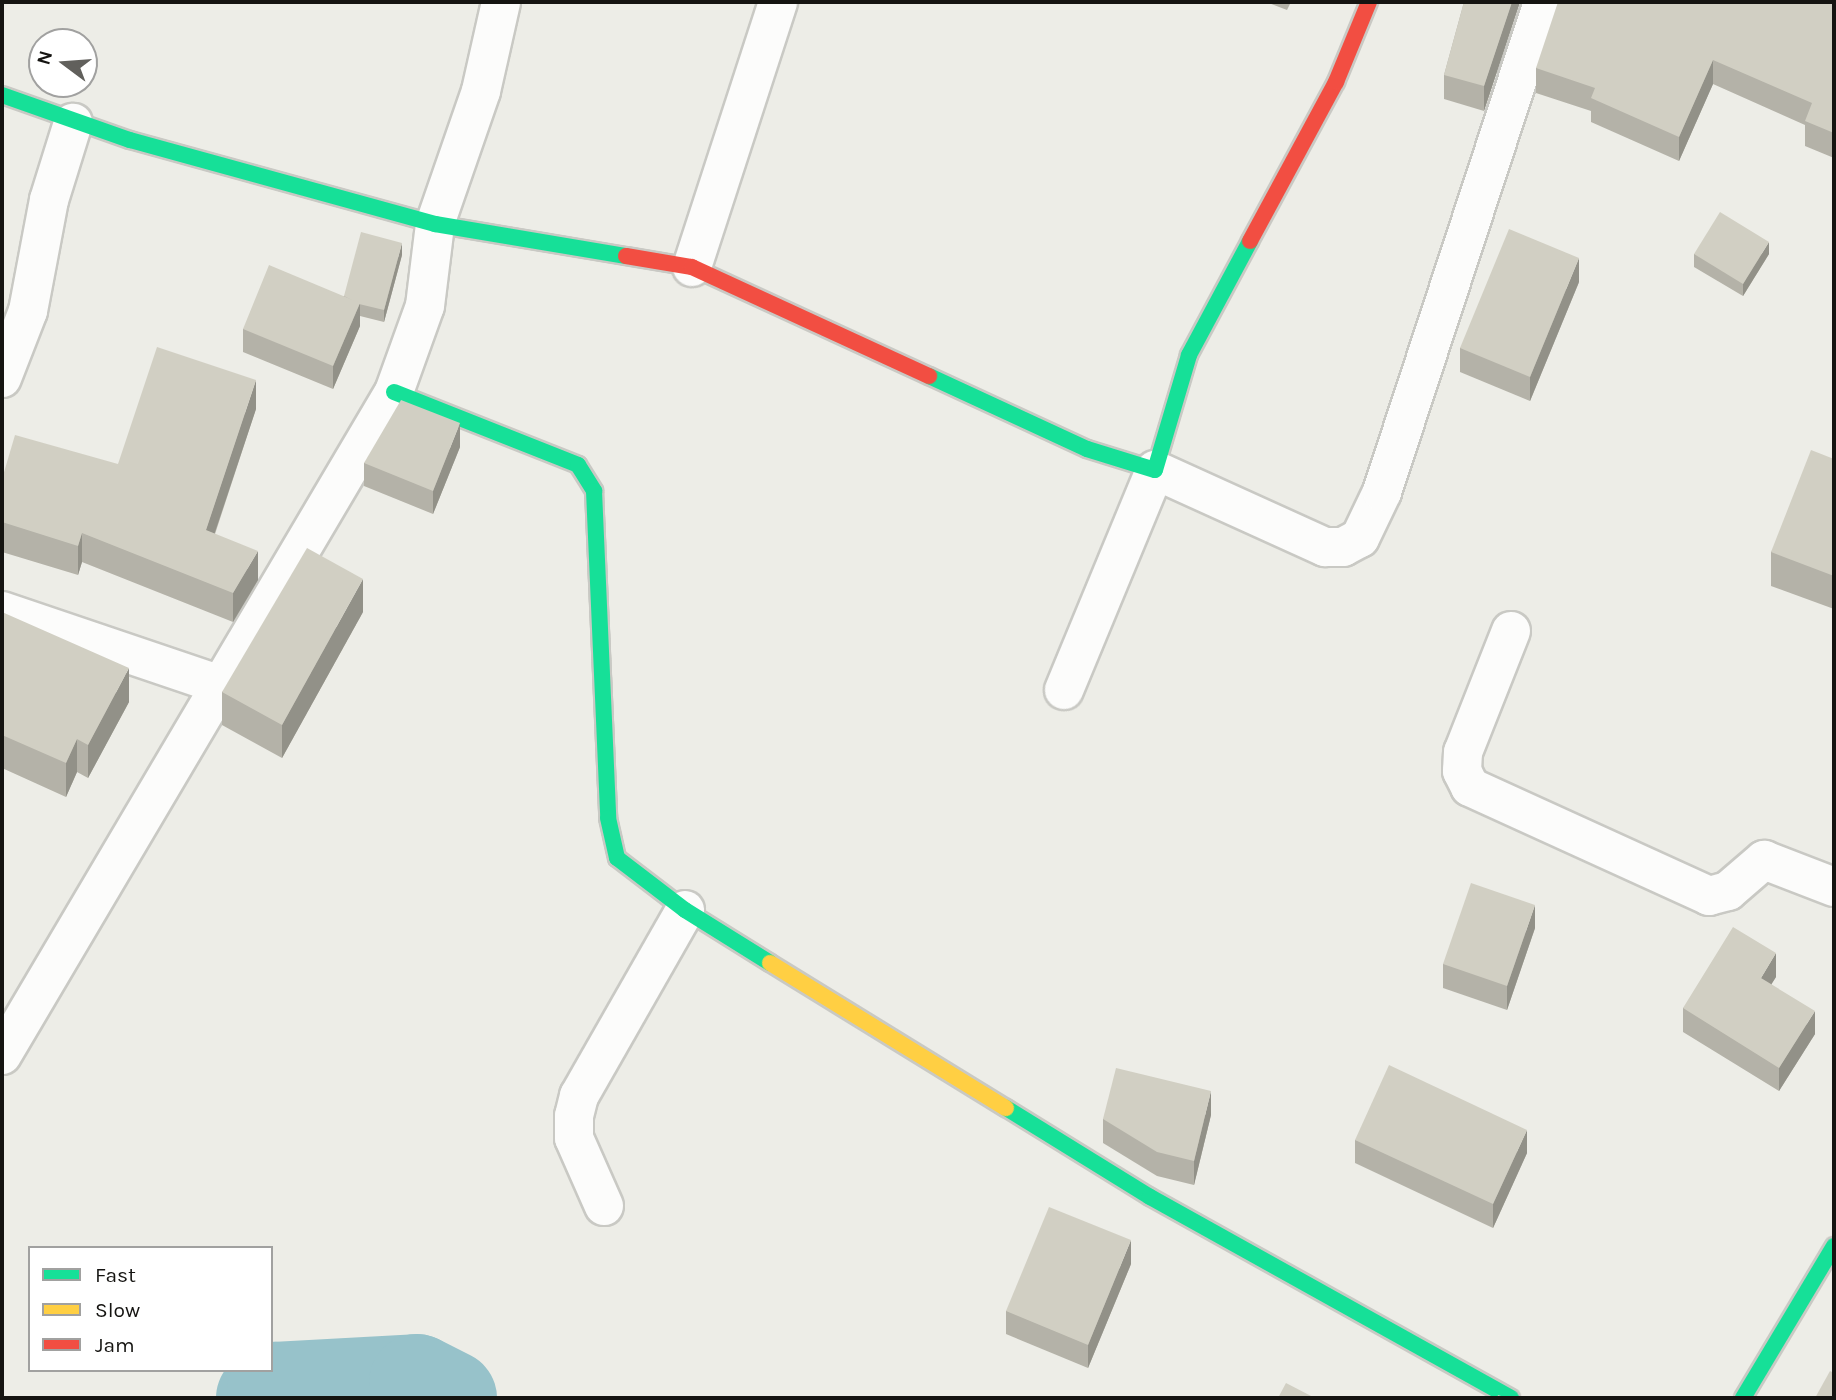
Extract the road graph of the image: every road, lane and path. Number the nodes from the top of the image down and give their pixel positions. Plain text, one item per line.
1 (501, 2) edge
2 (778, 2) edge
3 (1369, 2) edge
4 (1543, 2) edge
5 (2, 96) edge
6 (72, 123) junction
7 (435, 224) junction
8 (692, 267) junction
9 (2, 378) edge
10 (394, 392) junction
11 (1155, 470) junction
12 (2, 611) edge
13 (1511, 631) dead end
14 (220, 685) junction
15 (1063, 690) dead end
16 (1834, 887) edge
17 (685, 910) junction
18 (2, 1055) edge
19 (604, 1206) dead end
20 (1834, 1246) edge
21 (1511, 1398) edge
22 (1743, 1398) edge

1 - 7 street
2 - 8 street
3 - 11 street
4 - 11 street
5 - 6 street
6 - 7 street
6 - 9 street
7 - 8 street
7 - 10 street
8 - 11 street
10 - 14 street
10 - 17 street
11 - 15 street
12 - 14 street
13 - 16 street
14 - 18 street
17 - 19 street
17 - 21 street
20 - 22 street

